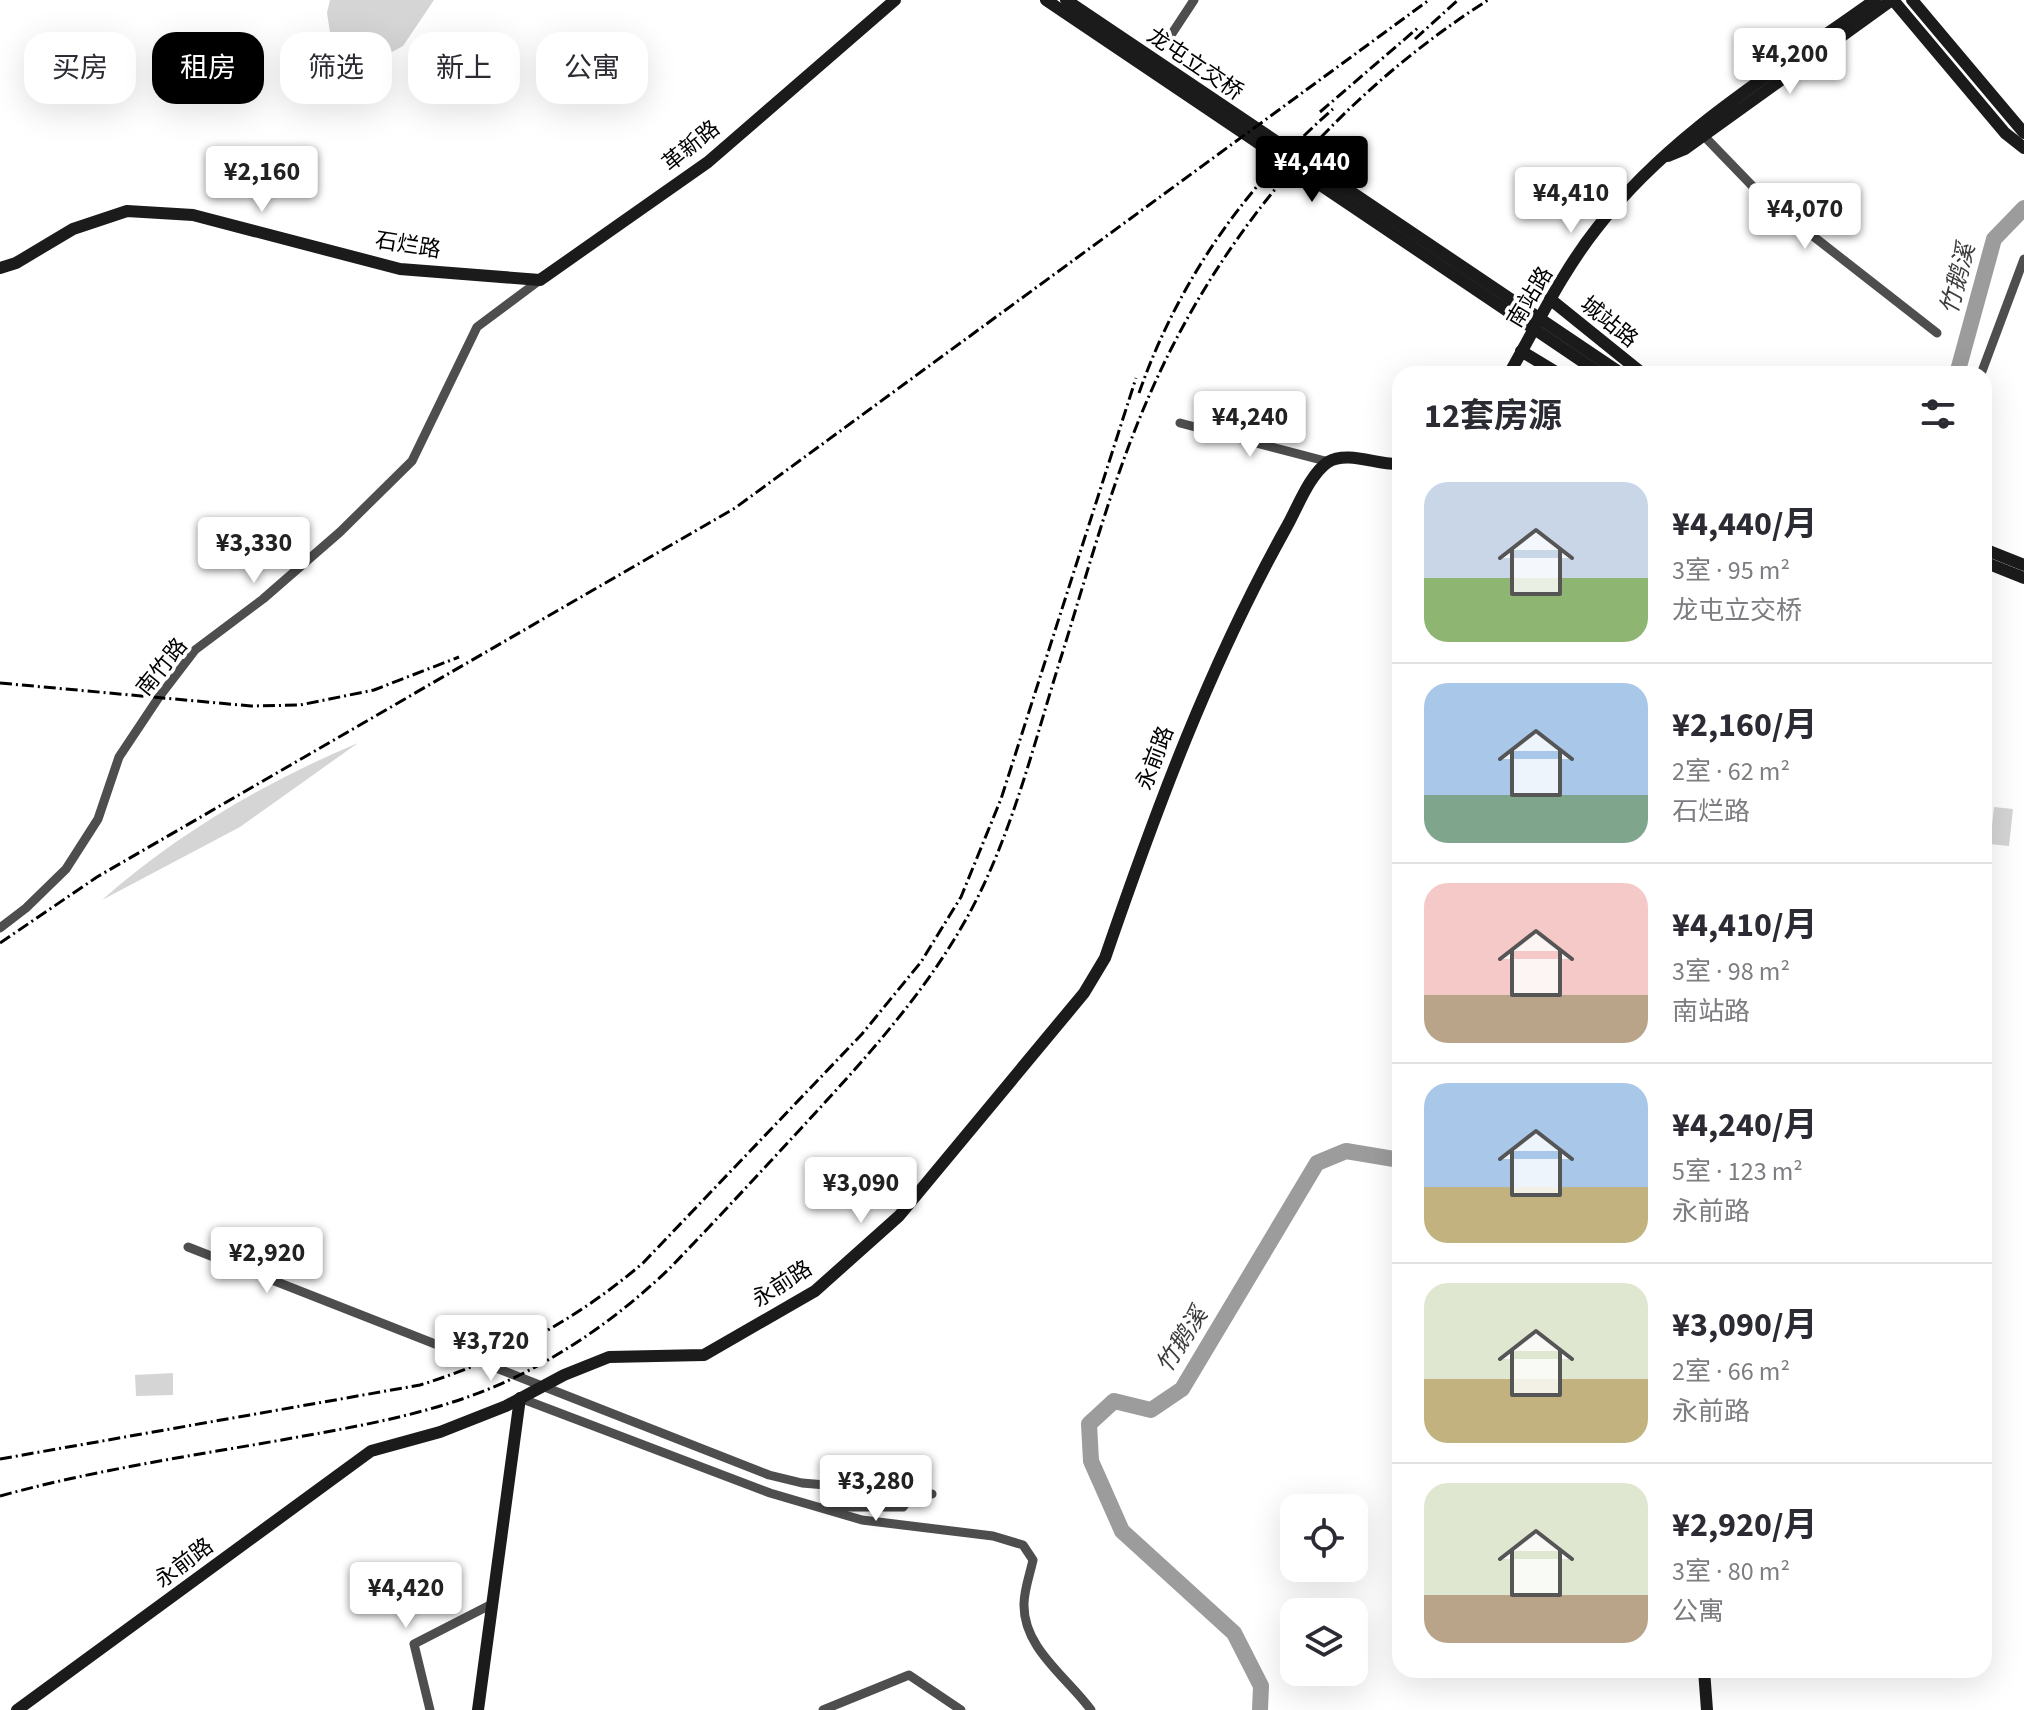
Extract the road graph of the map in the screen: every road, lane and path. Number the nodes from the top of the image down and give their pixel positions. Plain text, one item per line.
1 (895, 0) edge
2 (1046, 0) edge
3 (1066, 0) edge
4 (1194, 0) edge
5 (1875, 0) edge
6 (1892, 0) edge
7 (1912, 0) edge
8 (1171, 35) dead end
9 (2024, 133) edge
10 (1704, 136) junction
11 (2024, 148) edge
12 (1668, 156) junction
13 (2024, 259) edge
14 (0, 268) edge
15 (540, 280) junction
16 (1550, 299) junction
17 (1937, 333) dead end
18 (1521, 351) junction
19 (1513, 366) edge
20 (1546, 366) edge
21 (1589, 366) edge
22 (1610, 366) edge
23 (1633, 366) edge
24 (1984, 366) edge
25 (1180, 423) dead end
26 (1329, 462) junction
27 (1392, 463) edge
28 (1992, 552) edge
29 (1992, 565) edge
30 (2024, 565) edge
31 (2024, 578) edge
32 (0, 928) edge
33 (188, 1247) dead end
34 (520, 1398) junction
35 (914, 1492) junction
36 (932, 1494) dead end
37 (816, 1507) junction
38 (492, 1604) junction
39 (1705, 1678) edge
40 (17, 1710) edge
41 (430, 1710) edge
42 (478, 1710) edge
43 (823, 1710) edge
44 (961, 1710) edge
45 (1091, 1710) edge
46 (1707, 1710) edge

1 - 15 street, 革新路
2 - 21 street, 龙屯立交桥
3 - 22 street, 龙屯立交桥
4 - 8 street
5 - 12 street, 南站路
6 - 10 street, 南站路
6 - 11 street
7 - 9 street
10 - 12 street, 南站路
10 - 17 street
12 - 16 street, 南站路
13 - 24 street
14 - 15 street, 石烂路
15 - 32 street, 南竹路
16 - 18 street, 南站路
16 - 23 street, 城站路
18 - 19 street
18 - 20 street
25 - 26 street
26 - 27 street
26 - 34 street, 永前路
28 - 30 street
29 - 31 street
33 - 35 street
34 - 37 street
34 - 38 street
34 - 40 street, 永前路
35 - 36 street
35 - 37 street
37 - 45 street
38 - 41 street
38 - 42 street
39 - 46 street
43 - 44 street

